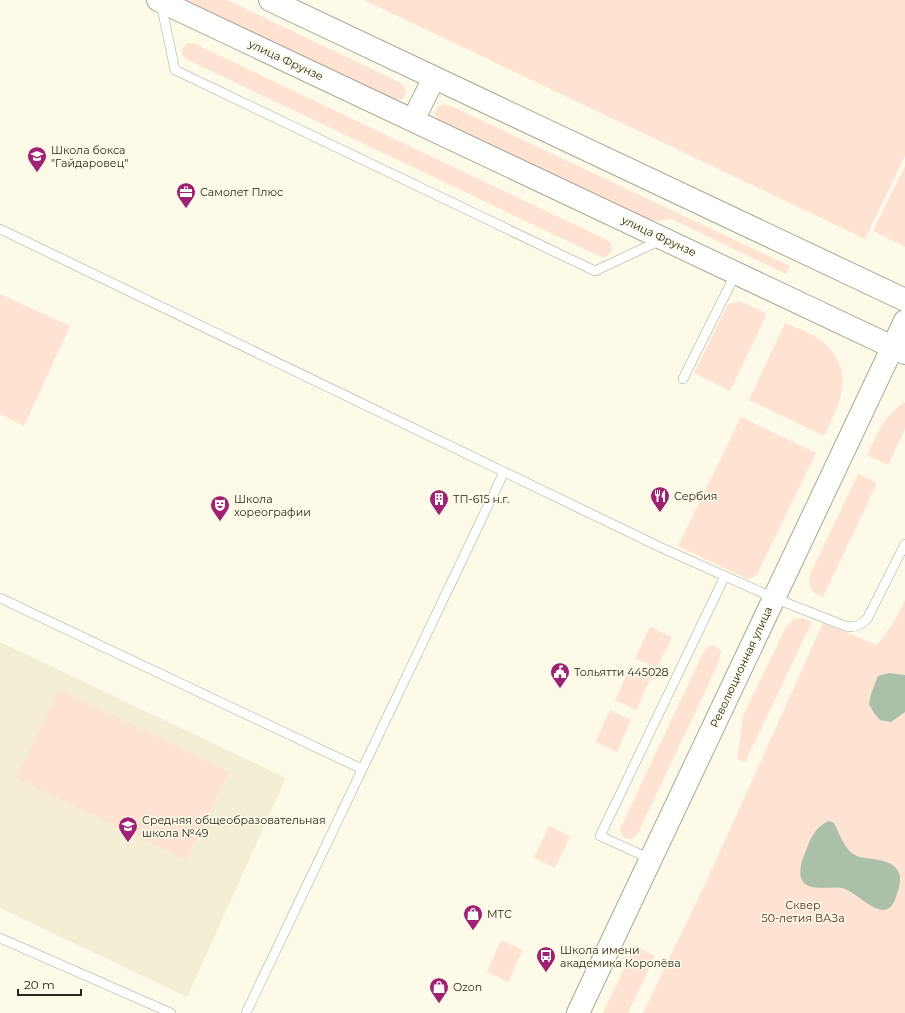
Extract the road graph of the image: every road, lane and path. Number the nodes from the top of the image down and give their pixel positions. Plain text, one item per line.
1 (270, 0) edge
2 (160, 1) edge
3 (434, 78) junction
4 (413, 120) junction
5 (0, 229) edge
6 (664, 238) junction
7 (736, 273) junction
8 (905, 300) edge
9 (905, 321) edge
10 (899, 350) edge
11 (684, 379) dead end
12 (504, 472) junction
13 (905, 544) edge
14 (725, 576) junction
15 (0, 598) edge
16 (774, 598) junction
17 (362, 769) junction
18 (651, 859) junction
19 (0, 938) edge
20 (171, 1013) edge
21 (246, 1013) edge
22 (578, 1013) edge

1 - 3 main road
2 - 4 main road, улица Фрунзе
2 - 6 lane
3 - 4 main road
3 - 8 main road
4 - 6 main road, улица Фрунзе
5 - 12 lane
6 - 7 main road, улица Фрунзе
7 - 10 main road, улица Фрунзе
7 - 11 lane
9 - 10 main road, Революционная улица
10 - 16 main road, Революционная улица
12 - 14 lane
12 - 17 lane
13 - 16 lane
14 - 16 lane
14 - 18 lane
15 - 17 lane
16 - 18 main road, Революционная улица
17 - 21 lane
18 - 22 main road, Революционная улица
19 - 20 lane

